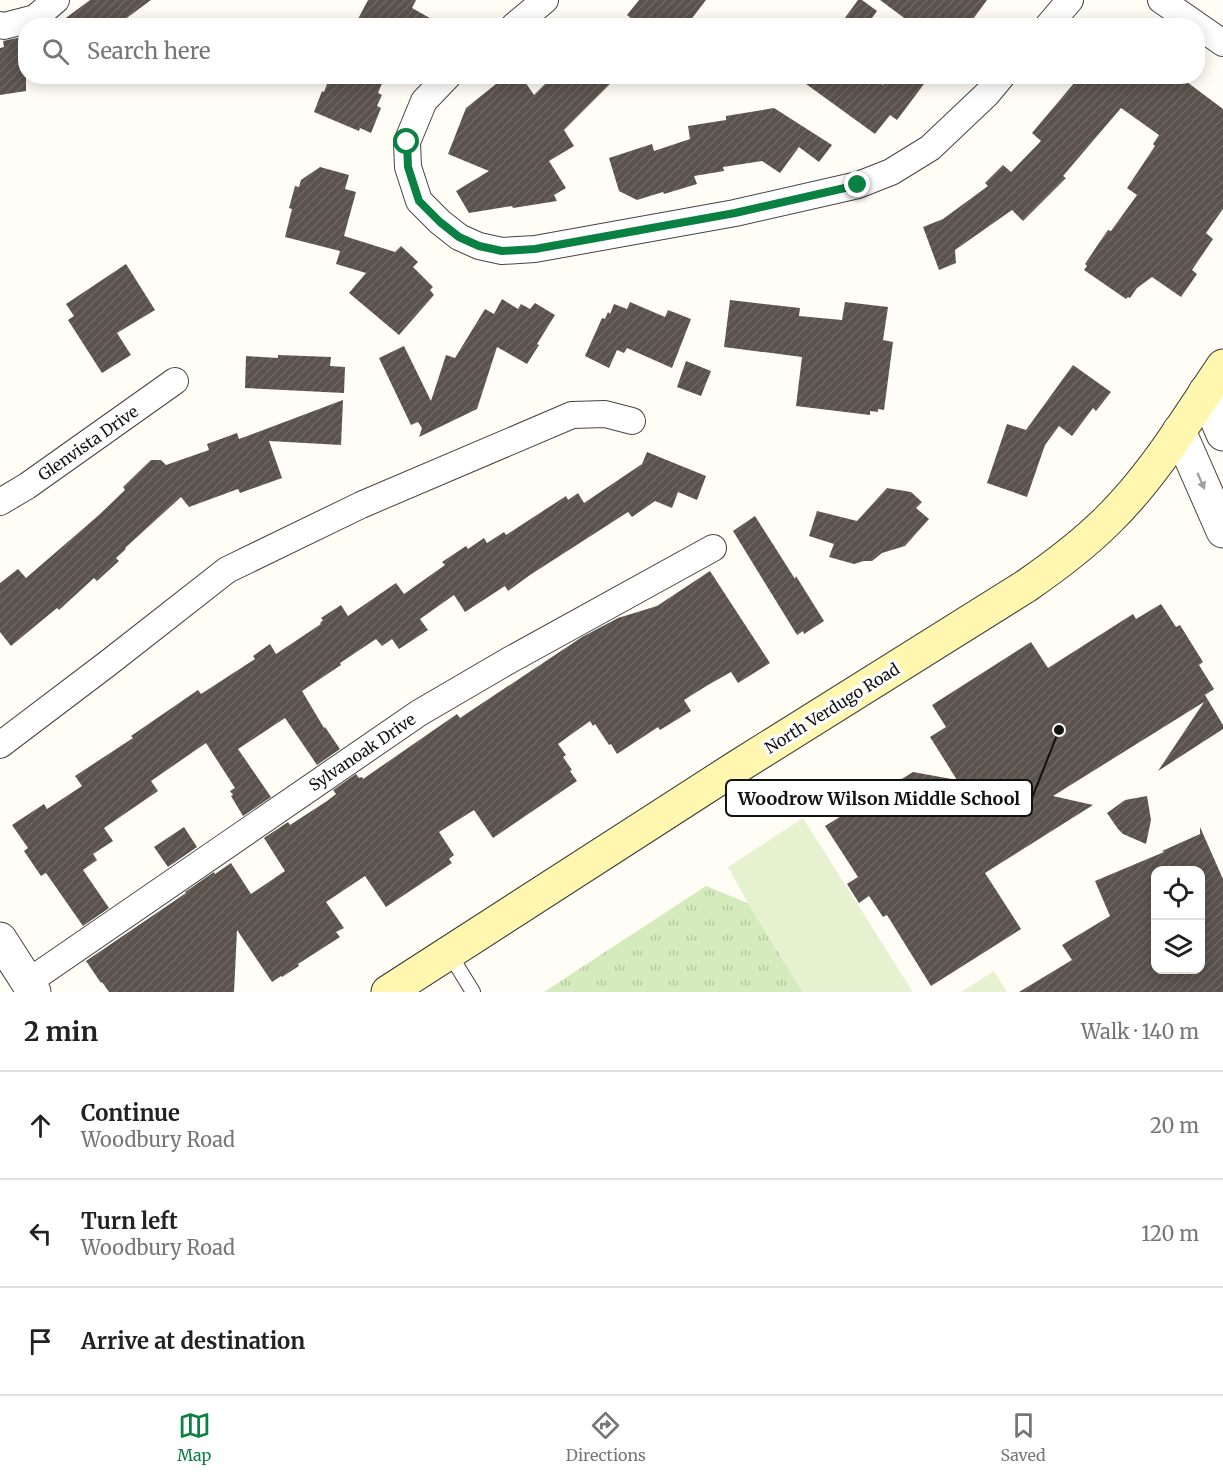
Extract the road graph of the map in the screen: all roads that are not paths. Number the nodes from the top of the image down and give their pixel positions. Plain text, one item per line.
1 (56, 0) edge
2 (545, 0) edge
3 (1070, 0) edge
4 (1161, 0) edge
5 (35, 18) edge
6 (524, 18) edge
7 (1055, 18) edge
8 (1187, 18) edge
9 (18, 22) edge
10 (0, 25) edge
11 (1205, 31) edge
12 (1223, 43) edge
13 (440, 84) edge
14 (995, 84) edge
15 (1214, 379) edge
16 (175, 381) dead end
17 (632, 421) dead end
18 (1179, 431) junction
19 (1223, 434) edge
20 (0, 502) edge
21 (1223, 531) edge
22 (713, 548) dead end
23 (0, 746) edge
24 (0, 939) edge
25 (449, 952) junction
26 (27, 987) edge
27 (388, 992) edge
28 (473, 992) edge

1 - 5 street
2 - 6 street
3 - 7 street
4 - 8 street
9 - 10 street
11 - 12 street
13 - 14 street
15 - 18 main road, North Verdugo Road
15 - 19 street
16 - 20 street, Glenvista Drive
17 - 23 street
18 -> 21 street
18 - 25 main road, North Verdugo Road
22 - 26 street, Sylvanoak Drive
24 - 26 street
25 - 27 main road, North Verdugo Road
25 - 28 lane

